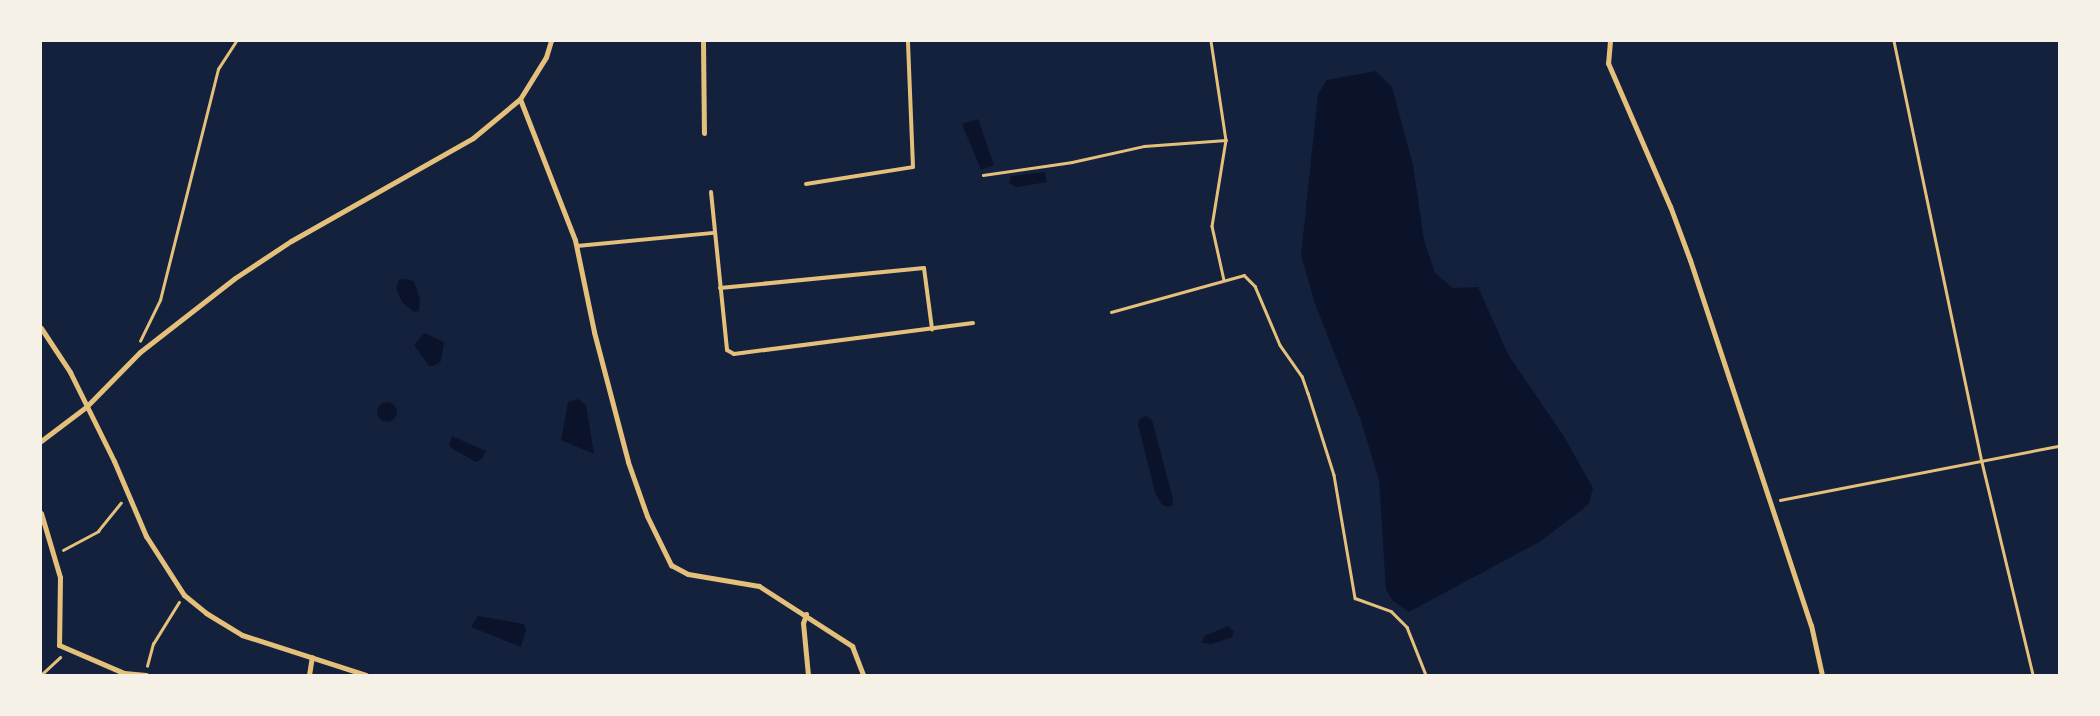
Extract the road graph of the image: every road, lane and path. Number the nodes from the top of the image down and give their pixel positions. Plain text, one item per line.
1 (236, 41) edge
2 (551, 41) edge
3 (703, 41) edge
4 (908, 41) edge
5 (1212, 41) edge
6 (1610, 41) edge
7 (1894, 41) edge
8 (520, 99) junction
9 (704, 133) dead end
10 (1226, 140) junction
11 (983, 174) dead end
12 (806, 184) dead end
13 (711, 192) dead end
14 (713, 232) junction
15 (576, 246) junction
16 (1224, 280) junction
17 (720, 288) junction
18 (1112, 312) dead end
19 (973, 323) dead end
20 (41, 328) edge
21 (932, 328) junction
22 (140, 352) junction
23 (86, 407) junction
24 (41, 441) edge
25 (2059, 446) edge
26 (1982, 462) junction
27 (129, 496) junction
28 (1771, 502) junction
29 (41, 513) edge
30 (54, 552) junction
31 (184, 595) junction
32 (806, 614) junction
33 (66, 650) junction
34 (312, 657) junction
35 (42, 675) edge
36 (146, 675) edge
37 (309, 675) edge
38 (366, 675) edge
39 (808, 675) edge
40 (864, 675) edge
41 (1426, 675) edge
42 (1822, 675) edge
43 (2033, 675) edge

1 - 22 path
2 - 8 street
3 - 9 street
4 - 12 lane
5 - 10 path
6 - 28 street
7 - 26 path
8 - 15 street
8 - 22 street
10 - 11 path
10 - 16 path
13 - 14 lane
14 - 15 lane
14 - 17 lane
15 - 32 street
16 - 18 path
16 - 41 path
17 - 21 lane
17 - 21 lane
19 - 21 lane
20 - 23 street
22 - 23 street
23 - 24 street
23 - 27 street
25 - 26 path
26 - 28 path
26 - 43 path
27 - 30 path
27 - 31 street
28 - 42 street
29 - 30 street
30 - 33 street
31 - 34 street
31 - 36 path
32 - 39 street
32 - 40 street
33 - 35 path
33 - 36 street
34 - 37 street
34 - 38 street

